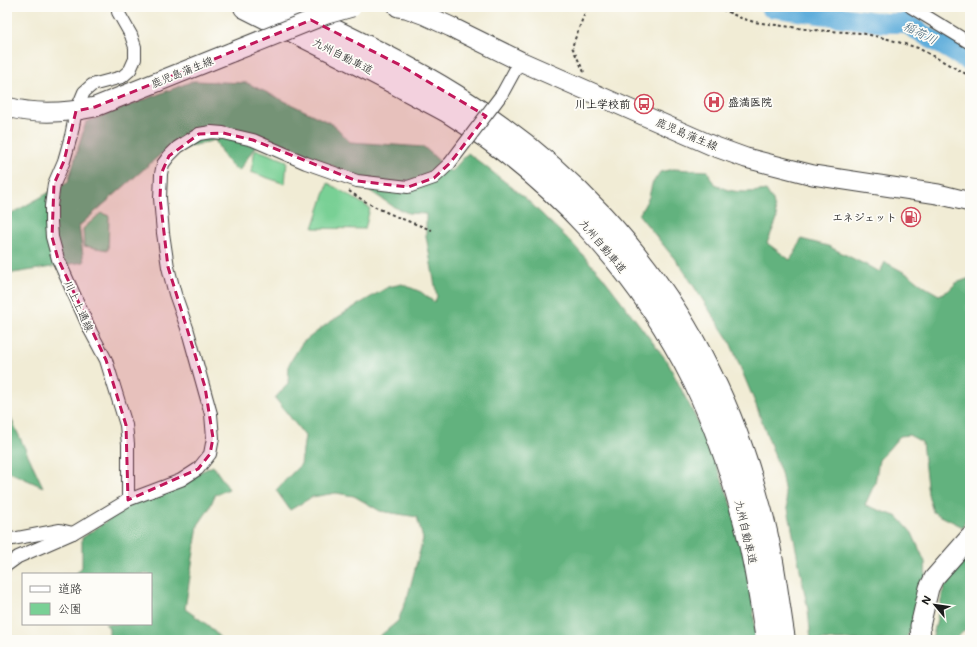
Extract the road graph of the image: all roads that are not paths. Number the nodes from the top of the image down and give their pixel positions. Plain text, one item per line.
1 (118, 7) edge
2 (245, 7) edge
3 (285, 7) edge
4 (352, 7) edge
5 (398, 7) edge
6 (911, 7) edge
7 (970, 43) edge
8 (520, 62) junction
9 (7, 107) edge
10 (76, 111) junction
11 (970, 202) edge
12 (128, 500) junction
13 (73, 533) junction
14 (970, 537) edge
15 (7, 540) edge
16 (7, 565) edge
17 (767, 640) edge
18 (784, 640) edge
19 (921, 640) edge

1 - 10 street, 川上上通線
2 - 17 highway, 九州自動車道
3 - 18 highway, 九州自動車道
4 - 10 main road, 鹿児島蒲生線, bridge
5 - 8 main road, 鹿児島蒲生線
6 - 7 street
8 - 11 main road, 鹿児島蒲生線
8 - 12 street, bridge
9 - 10 main road, 鹿児島蒲生線
10 - 12 street, 川上上通線
12 - 13 street
13 - 15 street
13 - 16 street
14 - 19 main road

